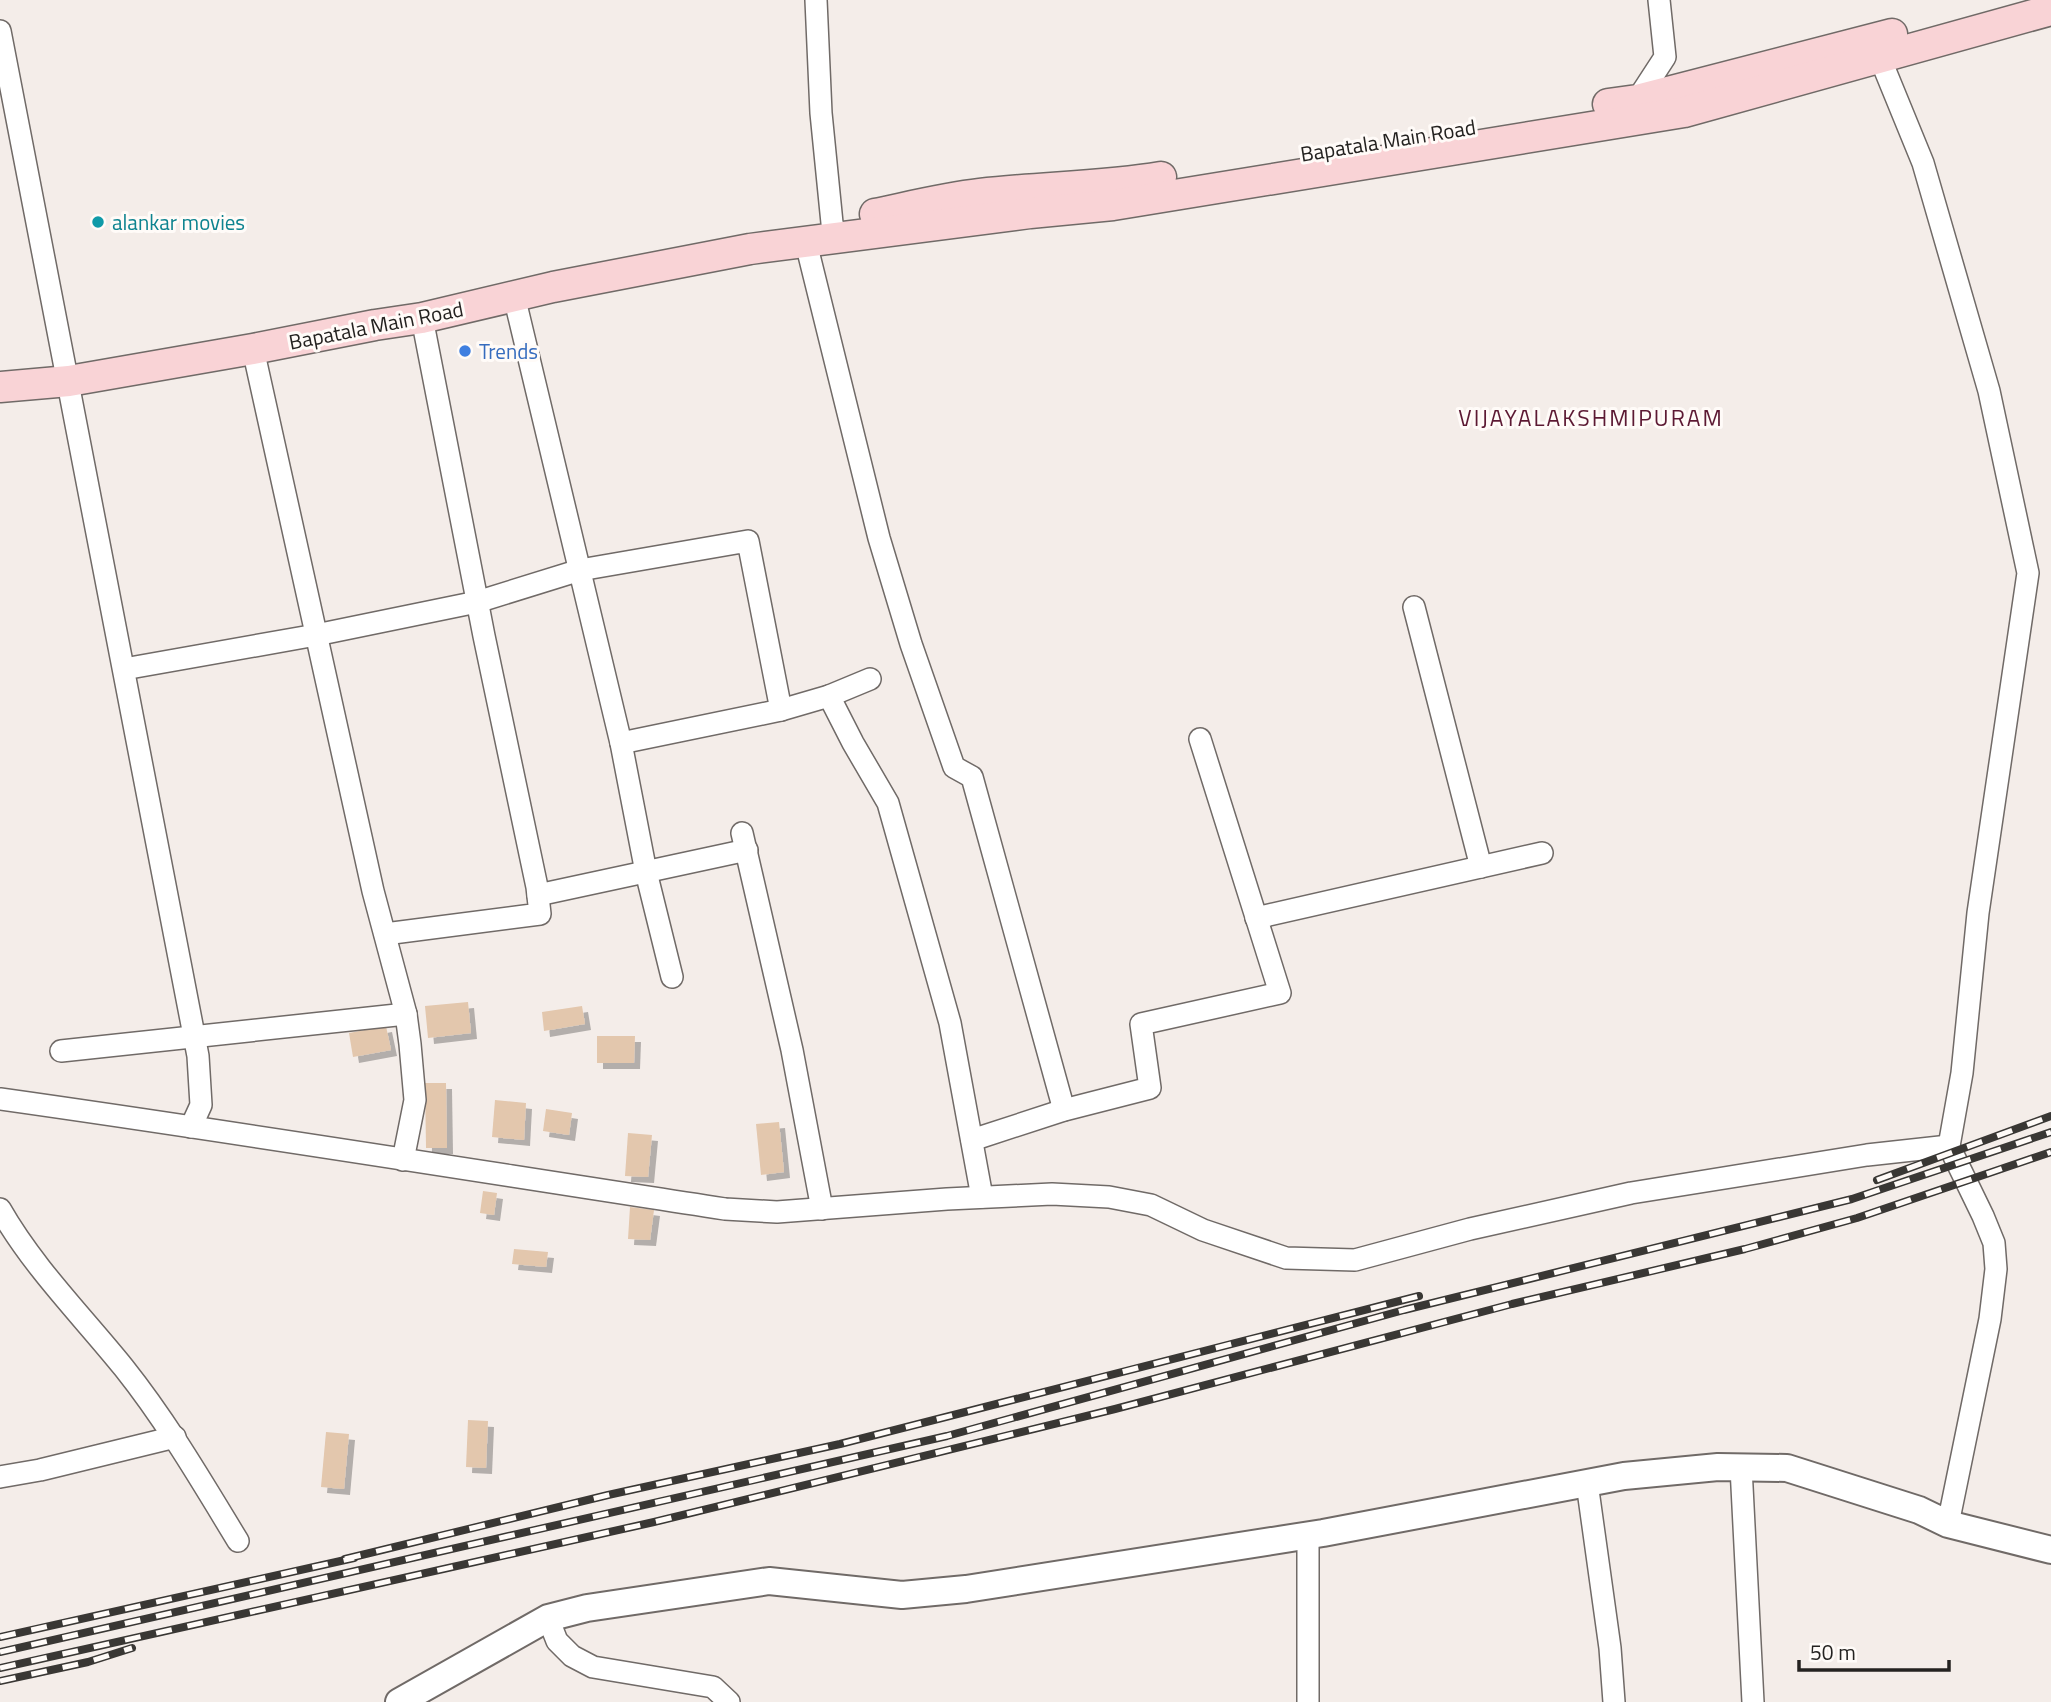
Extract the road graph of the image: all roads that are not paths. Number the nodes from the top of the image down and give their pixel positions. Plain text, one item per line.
1 (816, 0) edge
2 (1659, 0) edge
3 (2021, 0) edge
4 (2051, 10) edge
5 (0, 31) edge
6 (1880, 58) junction
7 (1637, 100) junction
8 (835, 231) junction
9 (806, 243) junction
10 (750, 249) junction
11 (514, 296) junction
12 (422, 317) junction
13 (253, 349) junction
14 (69, 381) junction
15 (0, 387) edge
16 (580, 570) junction
17 (477, 601) junction
18 (1414, 607) dead end
19 (316, 635) junction
20 (124, 669) junction
21 (870, 679) dead end
22 (829, 696) junction
23 (782, 710) junction
24 (1200, 739) dead end
25 (621, 743) junction
26 (1542, 853) dead end
27 (1481, 867) junction
28 (646, 872) junction
29 (538, 895) junction
30 (1256, 918) junction
31 (385, 934) junction
32 (671, 977) dead end
33 (406, 1014) junction
34 (194, 1037) junction
35 (61, 1051) dead end
36 (0, 1099) edge
37 (1065, 1110) junction
38 (191, 1127) junction
39 (971, 1140) junction
40 (1949, 1146) junction
41 (403, 1160) junction
42 (982, 1197) junction
43 (0, 1209) edge
44 (822, 1209) junction
45 (175, 1437) junction
46 (1741, 1467) junction
47 (0, 1477) edge
48 (1587, 1483) junction
49 (1948, 1524) junction
50 (1308, 1535) junction
51 (238, 1541) dead end
52 (2051, 1550) edge
53 (548, 1618) junction
54 (399, 1702) edge
55 (729, 1702) edge
56 (1308, 1702) edge
57 (1614, 1702) edge
58 (1753, 1702) edge

1 - 8 street
2 - 7 street
3 - 7 main road, Bapatala Main Road
4 - 6 main road, Bapatala Main Road
5 - 14 street
6 - 8 main road, Bapatala Main Road
6 - 40 street
7 - 8 main road, Bapatala Main Road
8 - 9 main road, Bapatala Main Road
8 - 10 main road, Bapatala Main Road
9 - 10 main road, Bapatala Main Road
9 - 37 street
10 - 11 main road, Bapatala Main Road
11 - 12 main road, Bapatala Main Road
11 - 16 street
12 - 13 main road, Bapatala Main Road
12 - 17 street
13 - 14 main road, Bapatala Main Road
13 - 19 street
14 - 15 main road, Bapatala Main Road
14 - 20 street
16 - 17 street
16 - 23 street
16 - 25 street
17 - 19 street
17 - 29 street
18 - 27 street
19 - 20 street
19 - 31 street
20 - 34 street
21 - 22 street
22 - 23 street
22 - 39 street
23 - 25 street
24 - 30 street
25 - 28 street
26 - 27 street
27 - 30 street
28 - 29 street
28 - 32 street
28 - 44 street
29 - 31 street
30 - 37 street
31 - 33 street
33 - 34 street
33 - 41 street
34 - 35 street
34 - 38 street
36 - 38 street
37 - 39 street
38 - 41 street
39 - 42 street
40 - 42 street
40 - 49 street
41 - 44 street
42 - 44 street
43 - 45 street
45 - 47 street
45 - 51 street
46 - 48 street
46 - 49 street
46 - 58 street
48 - 50 street
48 - 57 street
49 - 52 street
50 - 53 street
50 - 56 street
53 - 54 street
53 - 55 street

